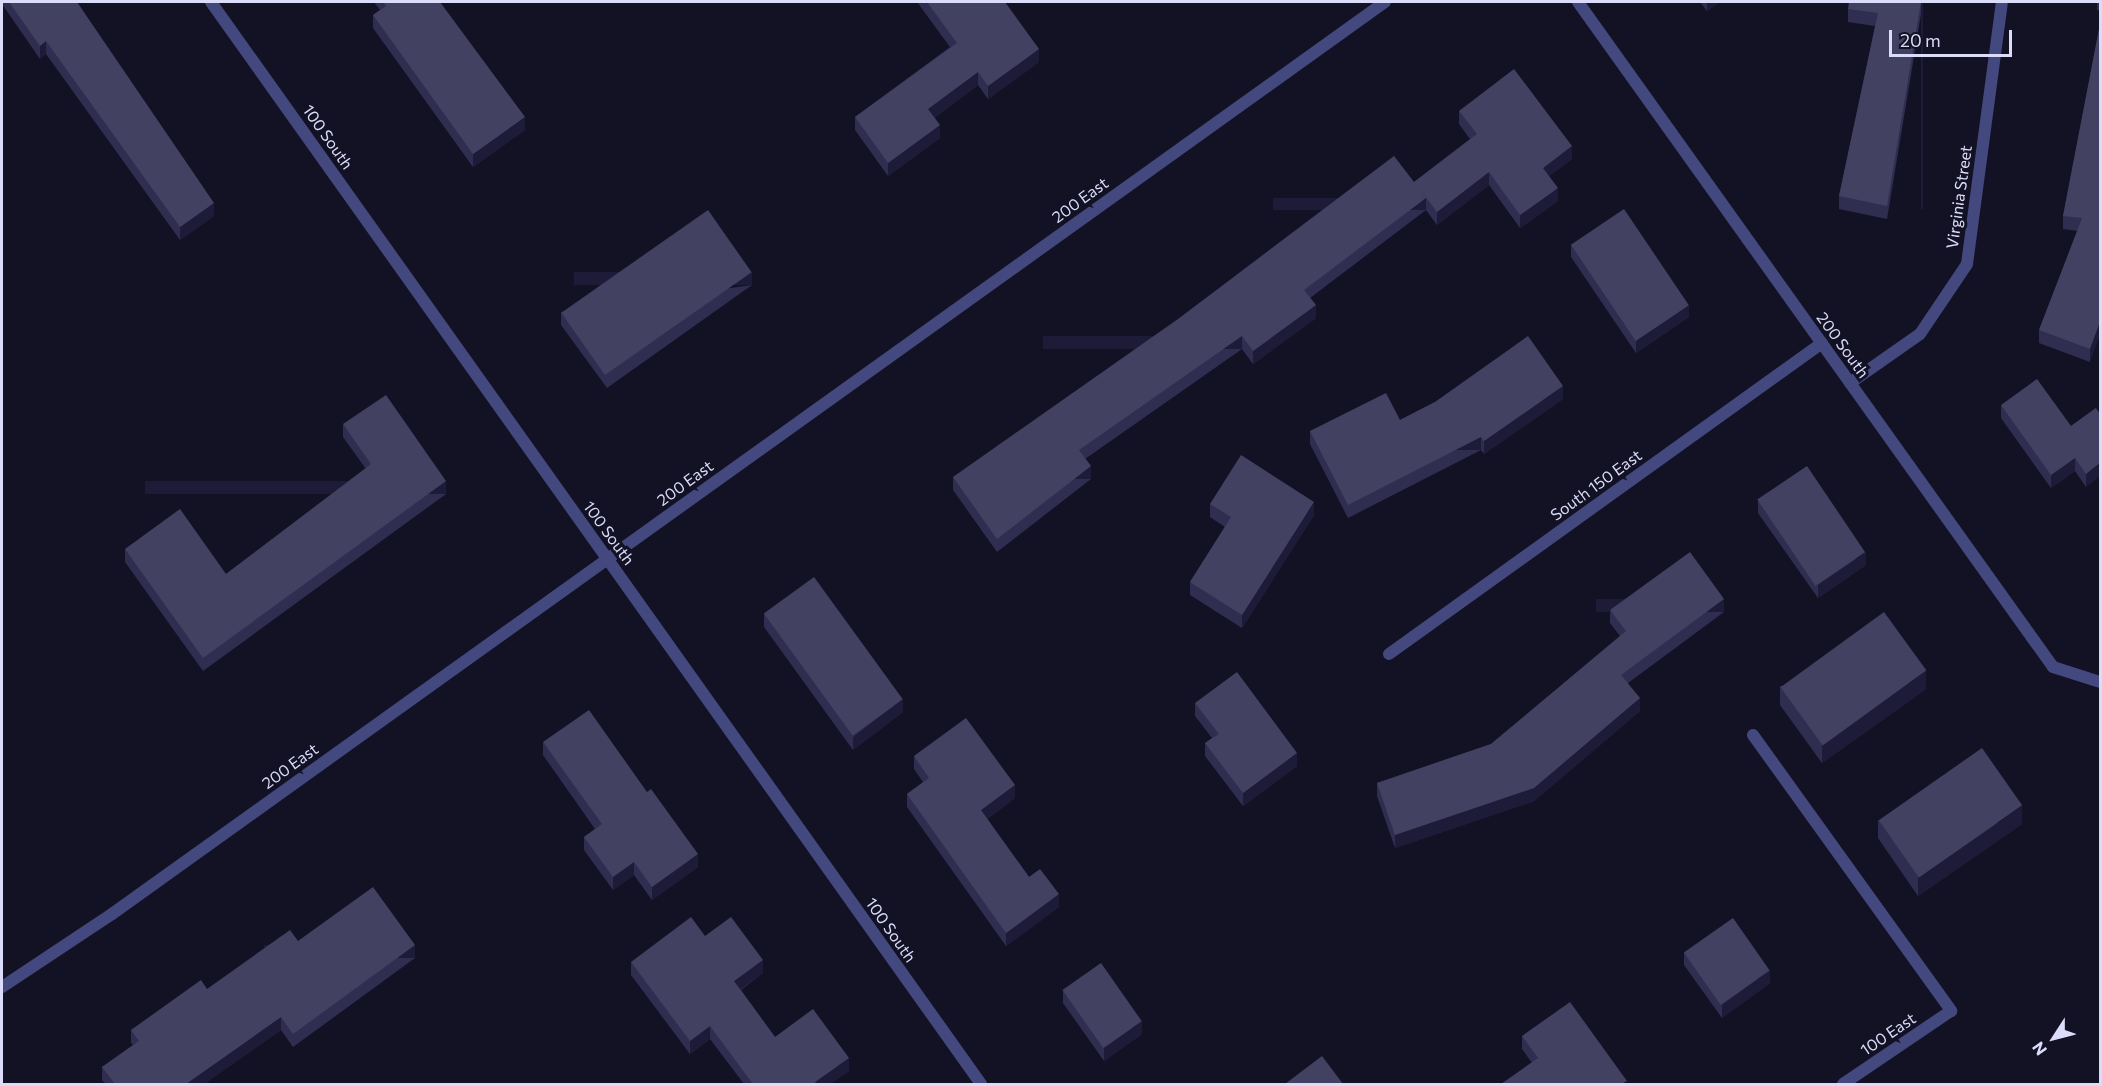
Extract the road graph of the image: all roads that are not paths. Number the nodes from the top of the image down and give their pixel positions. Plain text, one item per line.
1 (211, 2) edge
2 (1385, 2) edge
3 (1578, 2) edge
4 (2002, 2) edge
5 (1822, 343) junction
6 (1850, 383) junction
7 (607, 559) junction
8 (1389, 654) dead end
9 (2100, 682) edge
10 (1753, 735) dead end
11 (2, 987) edge
12 (981, 1084) edge
13 (1843, 1084) edge

1 - 7 street, 100 South
2 - 7 street, 200 East
3 - 5 street, 200 South
4 - 6 street, Virginia Street
5 - 6 street, 200 South
5 - 8 street, South 150 East
6 - 9 street, 200 South
7 - 11 street, 200 East
7 - 12 street, 100 South
10 - 13 street, 100 East

